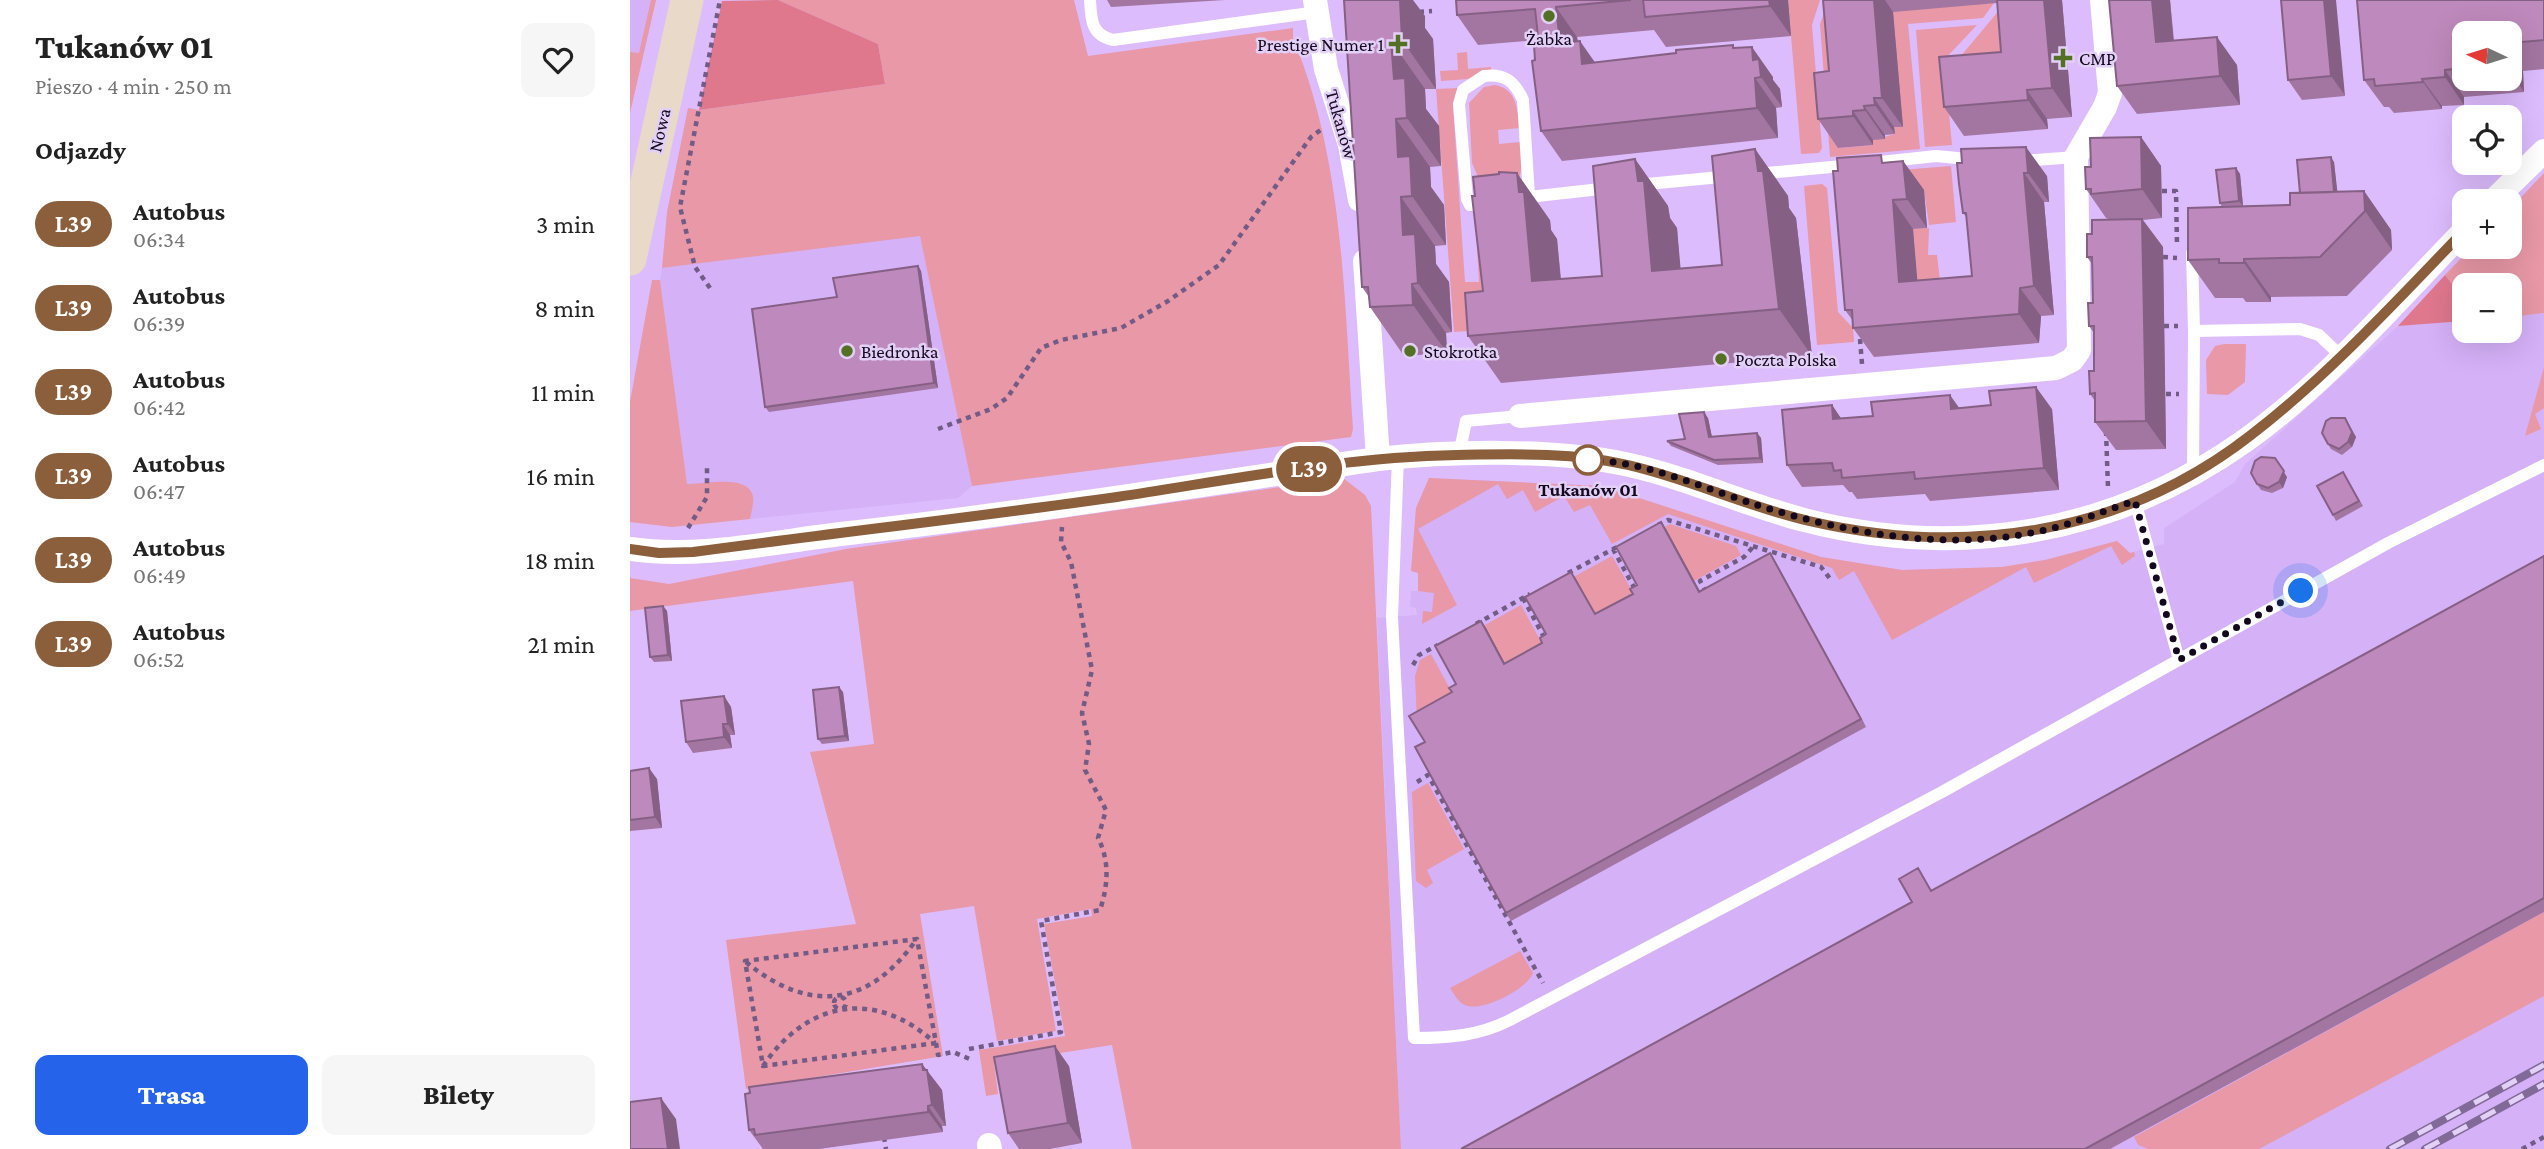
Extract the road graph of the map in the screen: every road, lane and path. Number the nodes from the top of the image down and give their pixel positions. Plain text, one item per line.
1 (687, 0) edge
2 (720, 0) edge
3 (1090, 0) edge
4 (2102, 0) edge
5 (1316, 6) edge
6 (1432, 12) dead end
7 (1406, 13) dead end
8 (1329, 125) dead end
9 (2544, 151) edge
10 (2076, 157) junction
11 (2505, 189) edge
12 (2162, 191) dead end
13 (1530, 197) junction
14 (2192, 239) edge
15 (2452, 243) edge
16 (2163, 257) dead end
17 (2178, 258) junction
18 (630, 259) edge
19 (2178, 271) dead end
20 (710, 288) dead end
21 (2179, 312) dead end
22 (2164, 326) dead end
23 (2179, 326) junction
24 (2194, 331) junction
25 (1860, 339) edge
26 (2179, 339) dead end
27 (2341, 356) junction
28 (1862, 365) dead end
29 (2180, 380) dead end
30 (2166, 394) dead end
31 (2180, 394) junction
32 (2180, 407) dead end
33 (1520, 416) joint
34 (2105, 424) edge
35 (938, 429) dead end
36 (1459, 455) junction
37 (1388, 458) junction
38 (2544, 465) edge
39 (707, 468) dead end
40 (2193, 473) junction
41 (2109, 496) dead end
42 (2135, 501) junction
43 (1058, 505) junction
44 (688, 529) dead end
45 (1646, 531) edge
46 (1624, 543) edge
47 (1753, 547) junction
48 (630, 549) edge
49 (1613, 549) junction
50 (1744, 557) junction
51 (1749, 565) edge
52 (1557, 580) edge
53 (1831, 580) dead end
54 (1534, 592) edge
55 (1638, 594) edge
56 (1709, 597) edge
57 (1523, 598) junction
58 (1465, 630) edge
59 (1442, 643) edge
60 (1548, 644) edge
61 (2179, 660) junction
62 (1411, 672) dead end
63 (1415, 770) dead end
64 (917, 939) junction
65 (746, 961) junction
66 (839, 997) junction
67 (1551, 998) junction
68 (841, 1009) junction
69 (936, 1043) junction
70 (969, 1049) dead end
71 (972, 1060) dead end
72 (763, 1066) junction
73 (884, 1137) edge
74 (2544, 1137) edge
75 (886, 1149) edge
76 (2522, 1149) edge

1 - 18 main road, Nowa
2 - 20 path
3 - 5 lane
4 - 10 street
5 - 37 street, Tukanów
6 - 7 path
8 - 35 path
9 - 11 street
10 - 13 lane
10 - 33 street
12 - 17 path
13 - 13 lane
14 - 24 lane
15 - 27 street
16 - 17 path
17 - 19 path
21 - 23 path
22 - 23 path
23 - 26 path
24 - 27 lane
24 - 40 lane
25 - 28 path
27 - 40 street
29 - 31 path
30 - 31 path
31 - 32 path
33 - 36 lane
34 - 41 path
36 - 37 street
36 - 42 street
37 - 43 street
37 - 67 lane
38 - 61 lane
39 - 44 path
40 - 42 street
42 - 61 lane
43 - 48 street
43 - 70 path
45 - 47 path
46 - 49 path
47 - 50 path
47 - 53 path
49 - 52 path
49 - 55 path
50 - 51 path
50 - 56 path
54 - 57 path
57 - 58 path
57 - 60 path
59 - 62 path
61 - 67 lane
63 - 67 path
64 - 65 path
64 - 66 path
64 - 69 path
65 - 66 path
65 - 72 path
66 - 68 path
68 - 69 path
68 - 72 path
69 - 71 path
69 - 72 path
73 - 75 path
74 - 76 path

